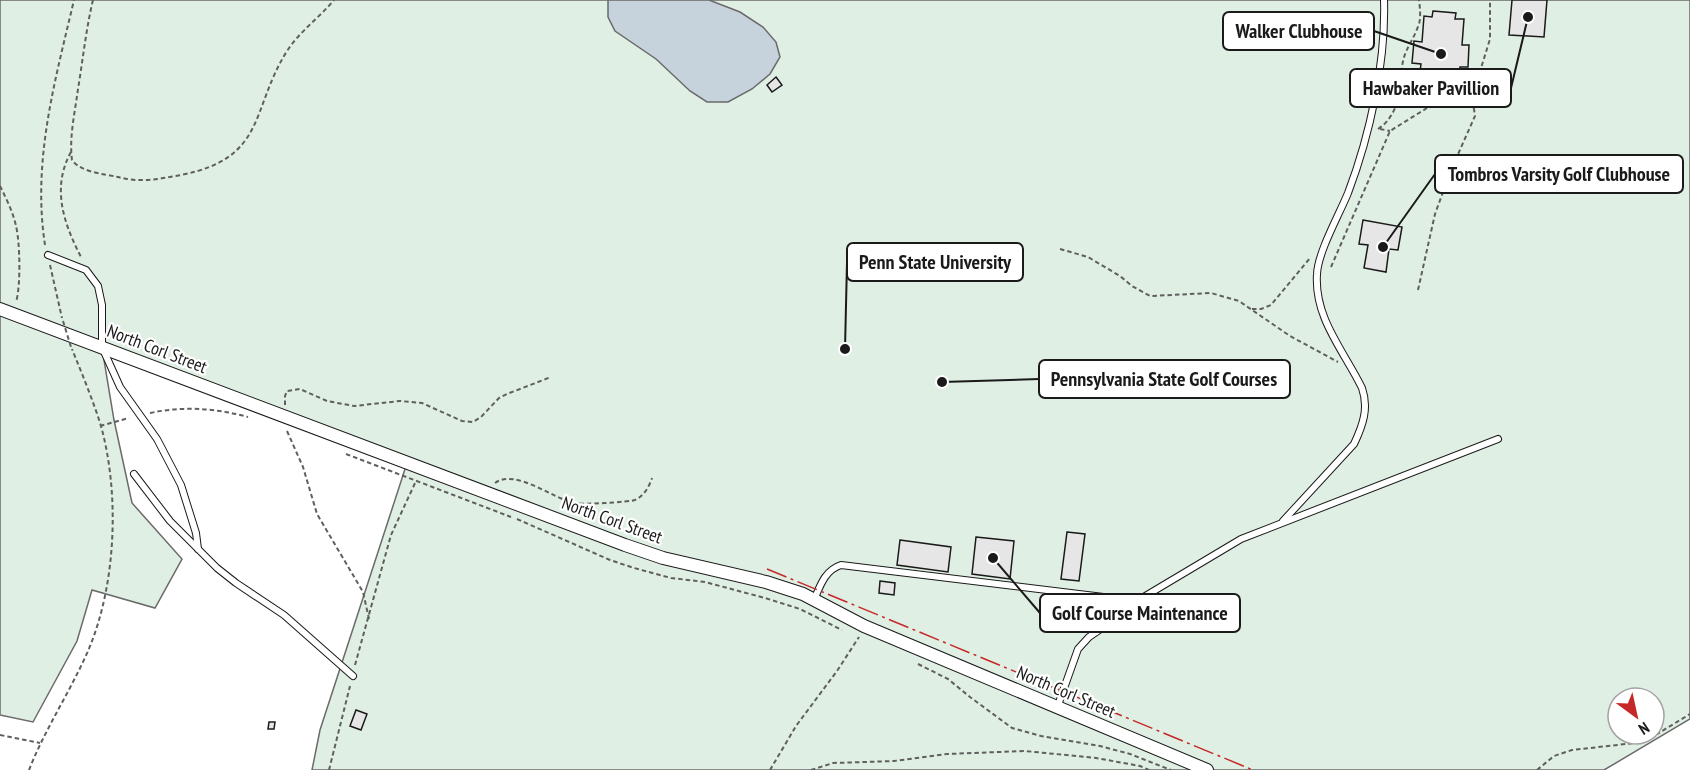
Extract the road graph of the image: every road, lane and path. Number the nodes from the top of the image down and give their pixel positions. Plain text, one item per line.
1 (74, 0) edge
2 (93, 0) edge
3 (334, 0) edge
4 (1384, 0) edge
5 (1419, 0) edge
6 (1490, 0) edge
7 (1402, 80) junction
8 (1435, 80) dead end
9 (1458, 82) dead end
10 (1468, 98) junction
11 (1368, 128) junction
12 (1380, 129) junction
13 (1390, 131) junction
14 (70, 152) junction
15 (0, 186) edge
16 (1060, 249) dead end
17 (48, 255) junction
18 (1310, 257) dead end
19 (1331, 267) dead end
20 (92, 276) junction
21 (1418, 290) dead end
22 (0, 309) edge
23 (1251, 309) junction
24 (13, 314) junction
25 (102, 347) junction
26 (1346, 362) junction
27 (140, 415) junction
28 (253, 418) dead end
29 (100, 426) junction
30 (286, 430) dead end
31 (296, 434) dead end
32 (1498, 438) dead end
33 (346, 454) dead end
34 (421, 468) junction
35 (134, 474) dead end
36 (652, 478) dead end
37 (416, 481) junction
38 (492, 495) junction
39 (1281, 522) junction
40 (198, 549) junction
41 (814, 600) junction
42 (1128, 600) junction
43 (864, 626) junction
44 (850, 634) dead end
45 (858, 638) junction
46 (867, 641) dead end
47 (915, 662) dead end
48 (353, 676) junction
49 (1057, 708) junction
50 (1690, 714) edge
51 (0, 735) edge
52 (40, 743) junction
53 (28, 770) edge
54 (329, 770) edge
55 (770, 770) edge
56 (811, 770) edge
57 (1149, 770) edge
58 (1171, 770) edge
59 (1207, 770) edge
60 (1537, 770) edge

1 - 17 path
2 - 14 path
3 - 14 path
4 - 11 lane
5 - 7 path
6 - 10 path
7 - 8 path
7 - 12 path
9 - 10 path
10 - 13 path
10 - 21 path
11 - 12 path
11 - 26 lane
12 - 13 path
13 - 19 path
14 - 20 path
15 - 24 path
16 - 23 path
17 - 20 lane
17 - 29 path, bridge
18 - 23 path
20 - 25 lane
22 - 24 street, North Corl Street
23 - 26 path
24 - 25 street, North Corl Street
25 - 27 lane
25 - 34 street, North Corl Street
26 - 39 lane
27 - 28 path
27 - 29 path
27 - 40 lane
29 - 52 path
30 - 31 path
32 - 39 lane
33 - 37 path
34 - 37 path
34 - 38 street, North Corl Street
35 - 40 lane
36 - 38 path
37 - 44 path
37 - 48 path
38 - 41 street, North Corl Street
39 - 42 lane
40 - 48 lane
41 - 42 lane
41 - 43 street, North Corl Street
42 - 49 lane
43 - 45 path
43 - 49 street, North Corl Street
45 - 46 path
45 - 55 path
47 - 58 path
48 - 54 path
49 - 59 street, North Corl Street
50 - 60 path
51 - 52 path
52 - 53 path
56 - 57 path

